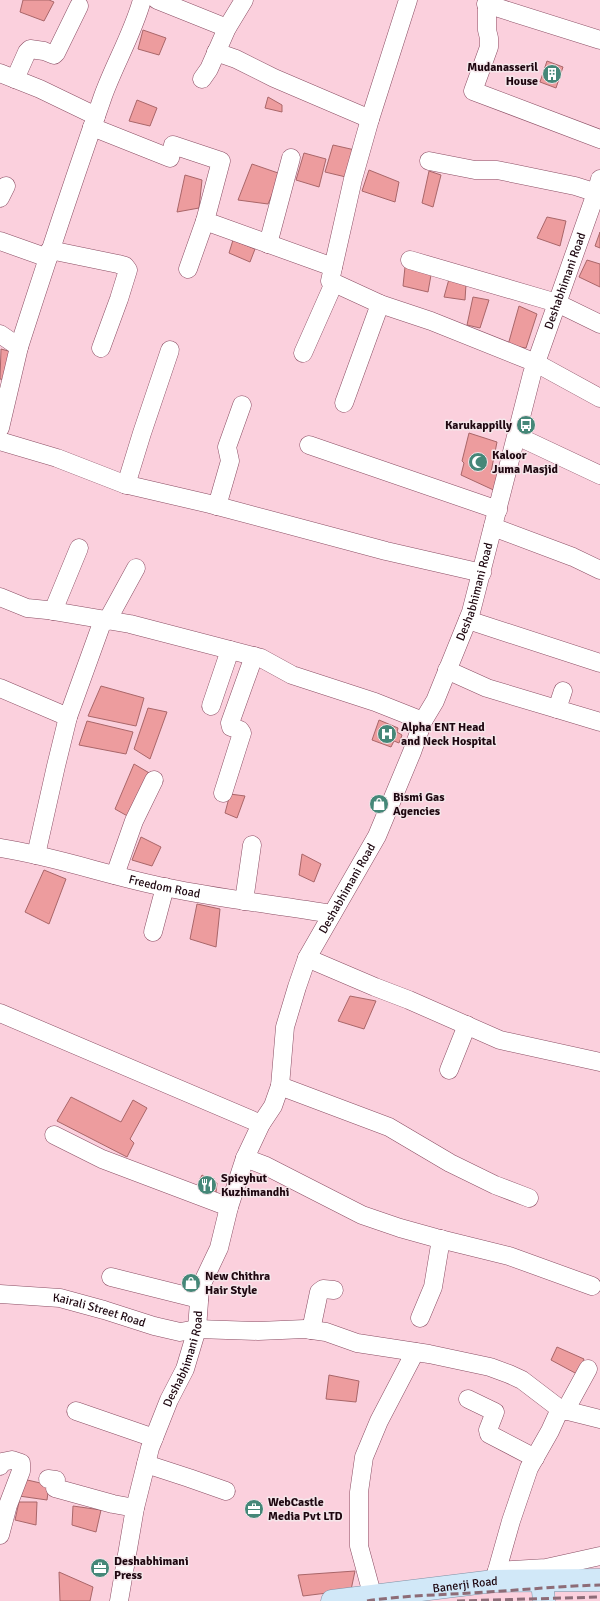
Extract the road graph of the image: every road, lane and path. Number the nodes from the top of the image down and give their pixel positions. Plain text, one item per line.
1 (142, 0) edge
2 (157, 0) edge
3 (244, 0) edge
4 (408, 0) edge
5 (487, 2) edge
6 (79, 6) dead end
7 (227, 28) junction
8 (600, 40) edge
9 (216, 52) junction
10 (8, 76) edge
11 (202, 80) dead end
12 (370, 119) junction
13 (94, 121) junction
14 (600, 139) edge
15 (291, 158) dead end
16 (430, 161) dead end
17 (599, 189) edge
18 (206, 221) junction
19 (0, 241) edge
20 (268, 244) junction
21 (49, 254) junction
22 (410, 260) dead end
23 (188, 269) dead end
24 (334, 275) junction
25 (557, 303) junction
26 (380, 304) junction
27 (600, 324) edge
28 (0, 334) edge
29 (19, 347) junction
30 (101, 348) dead end
31 (170, 350) dead end
32 (303, 353) dead end
33 (536, 363) junction
34 (600, 398) edge
35 (344, 403) dead end
36 (242, 405) dead end
37 (0, 428) edge
38 (517, 436) junction
39 (0, 441) edge
40 (309, 445) dead end
41 (600, 475) edge
42 (126, 484) junction
43 (217, 506) junction
44 (496, 519) junction
45 (79, 548) dead end
46 (136, 568) dead end
47 (600, 570) edge
48 (482, 572) junction
49 (0, 597) edge
50 (53, 611) junction
51 (105, 620) junction
52 (468, 620) junction
53 (230, 650) junction
54 (254, 656) junction
55 (600, 663) edge
56 (447, 670) junction
57 (0, 688) edge
58 (563, 691) dead end
59 (211, 706) dead end
60 (557, 709) junction
61 (68, 717) junction
62 (423, 721) junction
63 (600, 722) edge
64 (154, 780) dead end
65 (224, 793) dead end
66 (252, 845) dead end
67 (0, 848) edge
68 (36, 855) junction
69 (115, 875) junction
70 (165, 887) junction
71 (244, 900) junction
72 (332, 914) junction
73 (153, 932) dead end
74 (307, 958) junction
75 (0, 1013) edge
76 (467, 1025) junction
77 (600, 1062) edge
78 (449, 1070) dead end
79 (280, 1086) junction
80 (261, 1124) junction
81 (54, 1135) dead end
82 (245, 1158) junction
83 (530, 1198) dead end
84 (229, 1207) junction
85 (441, 1239) junction
86 (111, 1277) dead end
87 (592, 1286) dead end
88 (334, 1290) dead end
89 (0, 1294) edge
90 (199, 1299) junction
91 (420, 1318) dead end
92 (197, 1329) junction
93 (311, 1330) junction
94 (415, 1352) junction
95 (588, 1369) dead end
96 (468, 1399) dead end
97 (562, 1410) junction
98 (76, 1411) dead end
99 (600, 1419) edge
100 (154, 1438) junction
101 (534, 1458) junction
102 (146, 1464) junction
103 (0, 1466) edge
104 (48, 1479) dead end
105 (226, 1491) dead end
106 (136, 1508) junction
107 (0, 1536) edge
108 (600, 1556) edge
109 (496, 1576) junction
110 (600, 1580) edge
111 (543, 1591) edge
112 (373, 1598) edge
113 (119, 1601) edge
114 (332, 1601) edge

1 - 13 street
2 - 7 street
3 - 7 street
4 - 12 street
5 - 8 street
5 - 14 street
6 - 10 street
7 - 9 street
9 - 11 street
9 - 12 street
10 - 13 street
12 - 24 street
13 - 18 street
13 - 21 street
15 - 20 street
16 - 17 street
17 - 25 street, Deshabhimani Road
18 - 20 street
18 - 23 street
19 - 21 street
20 - 24 street
21 - 29 street
21 - 30 street
22 - 25 street
24 - 26 street
24 - 32 street
25 - 27 street
25 - 33 street, Deshabhimani Road
26 - 33 street
26 - 35 street
28 - 29 street
29 - 37 street
31 - 42 street
33 - 34 street
33 - 38 street, Deshabhimani Road
36 - 43 street
38 - 41 street
38 - 44 street, Deshabhimani Road
39 - 42 street
40 - 44 street
42 - 43 street
43 - 48 street
44 - 47 street
44 - 48 street, Deshabhimani Road
45 - 50 street
46 - 51 street
48 - 52 street, Deshabhimani Road
49 - 50 street
50 - 51 street
51 - 53 street
51 - 61 street
52 - 55 street
52 - 56 street, Deshabhimani Road
53 - 54 street
53 - 59 street
54 - 62 street
54 - 65 street
56 - 60 street
56 - 62 street, Deshabhimani Road
57 - 61 street
58 - 60 street
60 - 63 street
61 - 68 street
62 - 72 street, Deshabhimani Road
64 - 69 street
66 - 71 street
67 - 68 street, Freedom Road
68 - 69 street, Freedom Road
69 - 70 street, Freedom Road
70 - 71 street, Freedom Road
70 - 73 street
71 - 72 street, Freedom Road
72 - 74 street, Deshabhimani Road
74 - 76 street
74 - 79 street, Deshabhimani Road
75 - 80 street
76 - 77 street
76 - 78 street
79 - 80 street, Deshabhimani Road
79 - 83 street
80 - 82 street, Deshabhimani Road
81 - 84 street
82 - 84 street, Deshabhimani Road
82 - 85 street
84 - 90 street, Deshabhimani Road
85 - 87 street
85 - 91 street
86 - 90 street
88 - 93 street
89 - 92 street, Kairali Street Road
90 - 92 street, Deshabhimani Road
92 - 93 street, Kairali Street Road
92 - 100 street, Deshabhimani Road
93 - 94 street, Kairali Street Road
94 - 97 street, Kairali Street Road
94 - 112 street
95 - 97 street
96 - 101 street
97 - 99 street
97 - 101 street
98 - 100 street
100 - 102 street, Deshabhimani Road
101 - 109 street
102 - 105 street
102 - 106 street, Deshabhimani Road
103 - 107 street
104 - 106 street
106 - 113 street, Deshabhimani Road
108 - 109 street
109 - 111 main road, Banerji Road
109 - 112 main road, Banerji Road
110 - 111 main road, Banerji Road
112 - 114 main road, Banerji Road

